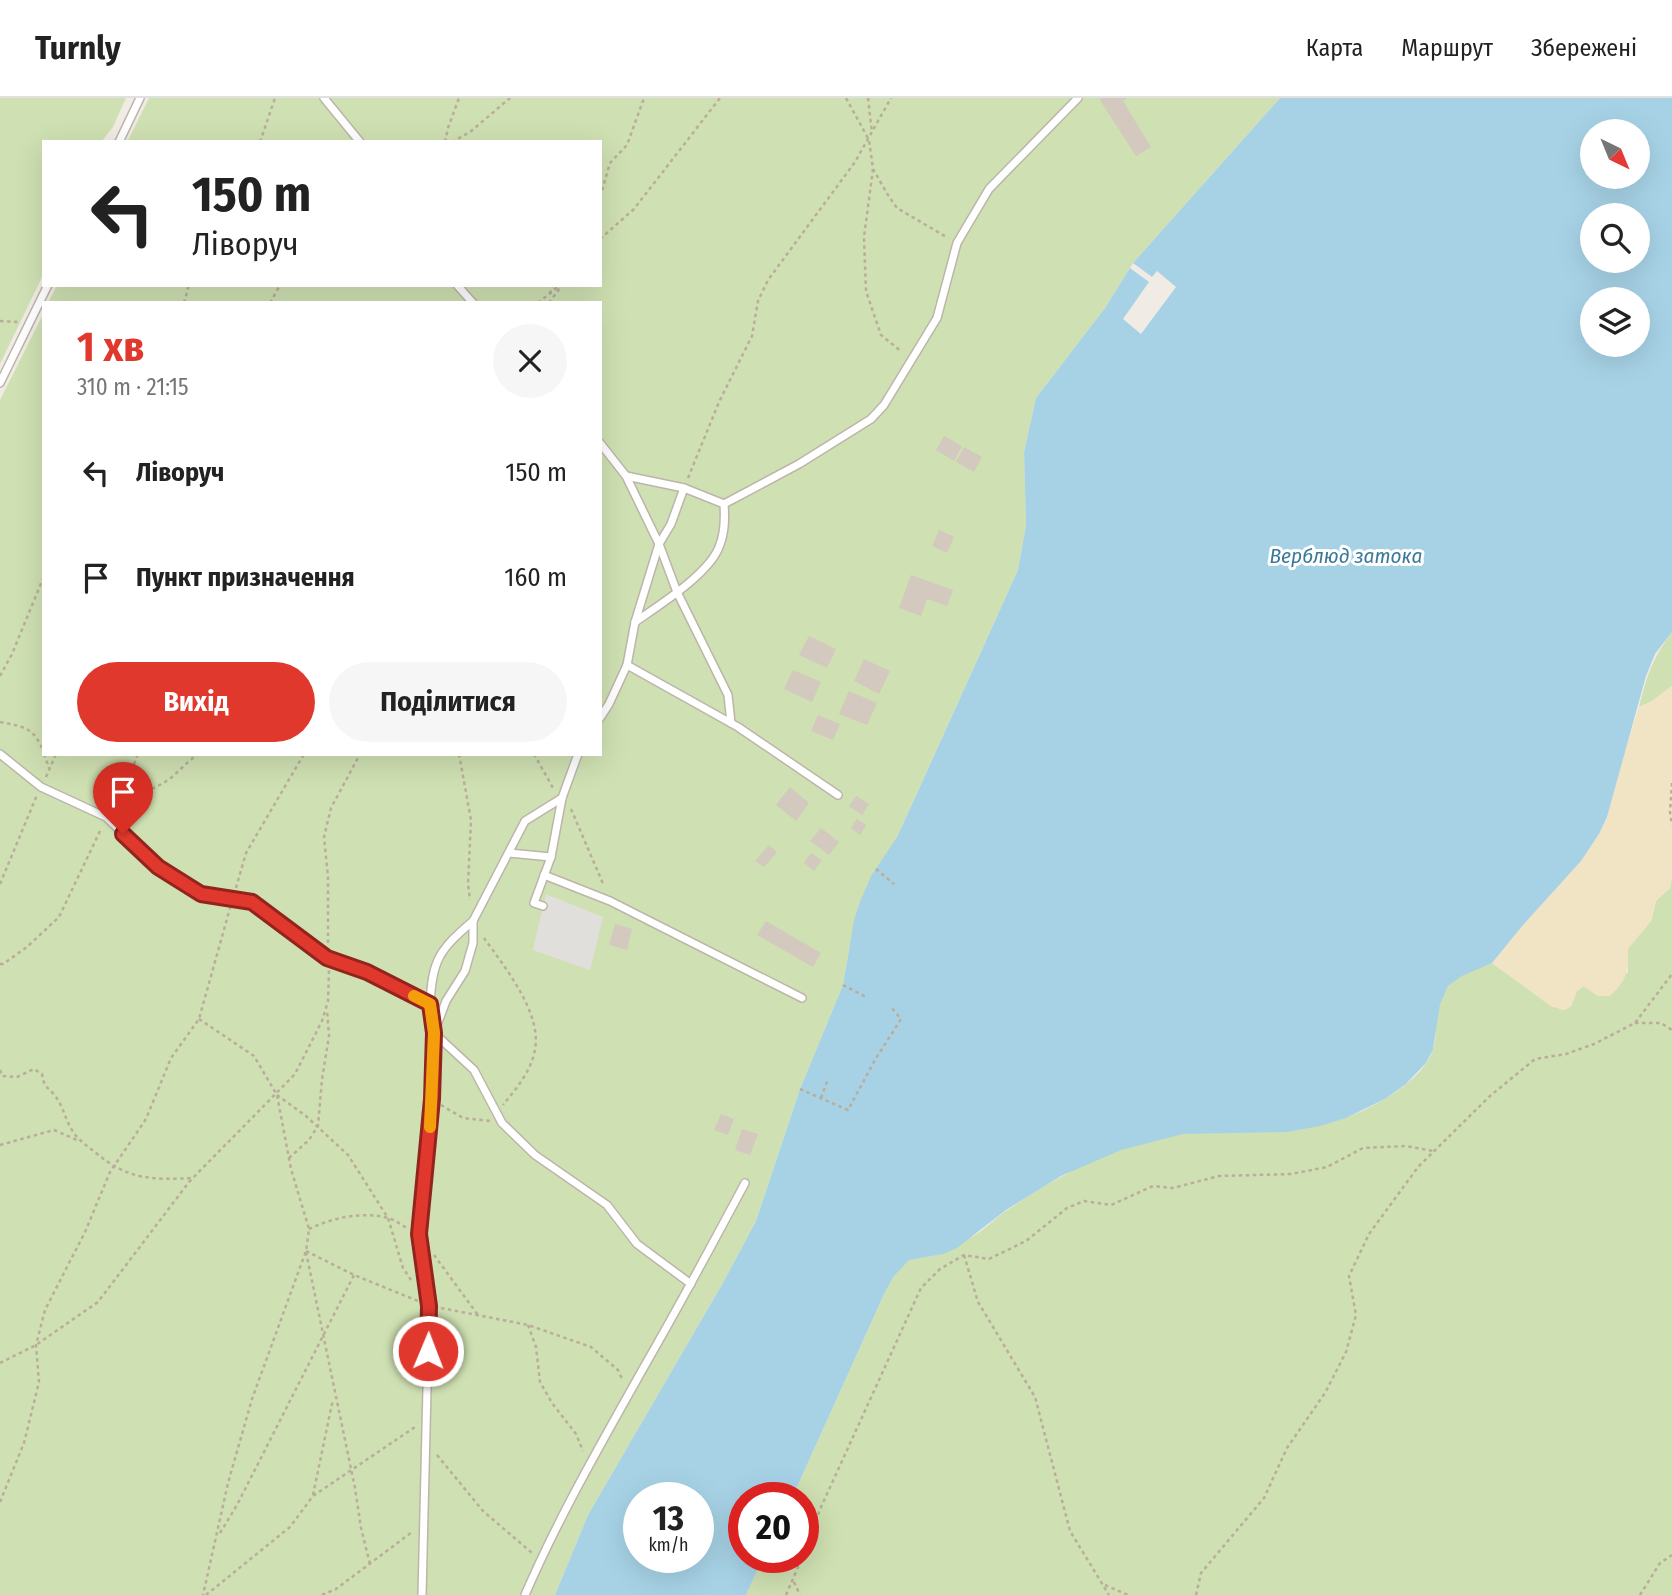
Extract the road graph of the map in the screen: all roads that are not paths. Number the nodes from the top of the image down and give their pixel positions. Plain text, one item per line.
1 (141, 98) edge
2 (324, 98) edge
3 (1078, 98) edge
4 (120, 140) edge
5 (358, 140) edge
6 (47, 287) edge
7 (459, 287) edge
8 (471, 301) edge
9 (0, 383) edge
10 (602, 446) edge
11 (626, 476) junction
12 (684, 488) junction
13 (724, 504) junction
14 (659, 544) junction
15 (677, 592) junction
16 (635, 622) junction
17 (627, 664) junction
18 (602, 715) edge
19 (731, 723) junction
20 (0, 754) edge
21 (577, 756) edge
22 (838, 796) dead end
23 (562, 797) junction
24 (509, 853) junction
25 (551, 857) junction
26 (544, 875) junction
27 (543, 906) dead end
28 (473, 921) junction
29 (802, 998) dead end
30 (430, 1004) junction
31 (434, 1033) junction
32 (745, 1183) dead end
33 (691, 1284) junction
34 (422, 1595) edge
35 (525, 1595) edge

1 - 4 lane
2 - 5 lane
3 - 13 lane
6 - 9 lane
7 - 8 lane
10 - 11 lane
11 - 12 lane
11 - 14 lane
12 - 13 lane
12 - 14 lane
13 - 15 lane
14 - 15 lane
14 - 16 lane
15 - 16 lane
15 - 19 lane
16 - 17 lane
17 - 18 lane
17 - 19 lane
19 - 22 lane
20 - 30 lane
21 - 23 lane
23 - 24 lane
23 - 25 lane
24 - 25 lane
24 - 28 lane
25 - 26 lane
26 - 27 lane
26 - 29 lane
28 - 30 lane
28 - 31 lane
30 - 31 lane
31 - 33 lane
31 - 34 lane
32 - 33 lane
33 - 35 lane

